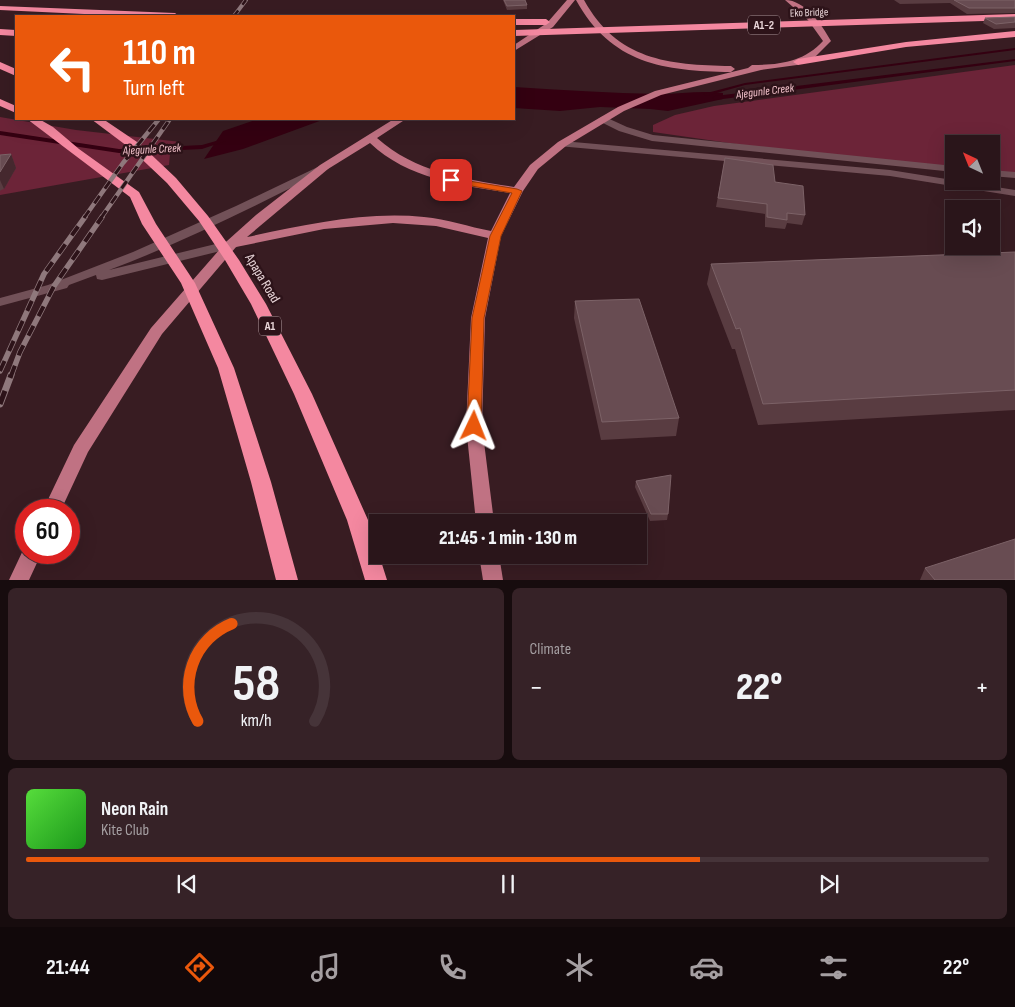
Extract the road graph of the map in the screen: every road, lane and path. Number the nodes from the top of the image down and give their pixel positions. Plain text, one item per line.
1 (571, 0) edge
2 (580, 0) edge
3 (789, 0) edge
4 (0, 8) edge
5 (1015, 10) edge
6 (153, 15) edge
7 (1015, 17) edge
8 (515, 22) edge
9 (561, 22) dead end
10 (580, 22) dead end
11 (0, 32) edge
12 (15, 33) edge
13 (515, 33) edge
14 (1013, 35) edge
15 (515, 48) edge
16 (798, 62) junction
17 (0, 65) edge
18 (760, 68) junction
19 (15, 72) edge
20 (0, 102) edge
21 (15, 110) edge
22 (603, 119) junction
23 (34, 120) edge
24 (97, 120) edge
25 (400, 120) edge
26 (371, 138) junction
27 (562, 144) junction
28 (778, 150) junction
29 (778, 162) junction
30 (324, 166) junction
31 (945, 168) edge
32 (1000, 174) edge
33 (1015, 175) edge
34 (517, 191) junction
35 (1015, 193) edge
36 (495, 236) junction
37 (232, 244) junction
38 (54, 286) junction
39 (0, 302) edge
40 (57, 499) edge
41 (484, 514) edge
42 (26, 564) edge
43 (490, 564) edge
44 (19, 580) edge
45 (288, 580) edge
46 (376, 580) edge
47 (493, 580) edge

1 - 15 main road
2 - 18 main road
3 - 16 main road
4 - 6 highway
5 - 10 highway, Eko Bridge / A1-2
7 - 13 highway, Eko Bridge / A1-2
8 - 9 highway
11 - 12 highway
14 - 16 highway
16 - 18 main road
17 - 19 highway
18 - 22 main road
20 - 21 highway
22 - 27 main road
22 - 28 street
23 - 45 highway
24 - 46 highway, Apapa Road / A1
25 - 26 main road
26 - 30 main road
26 - 34 main road
27 - 29 street
27 - 34 main road
28 - 29 street
28 - 31 street
29 - 35 street
30 - 37 main road
30 - 38 street
32 - 33 street
34 - 36 main road
36 - 37 main road
36 - 41 main road
37 - 38 street
37 - 40 main road
38 - 39 street
42 - 44 main road
43 - 47 main road

